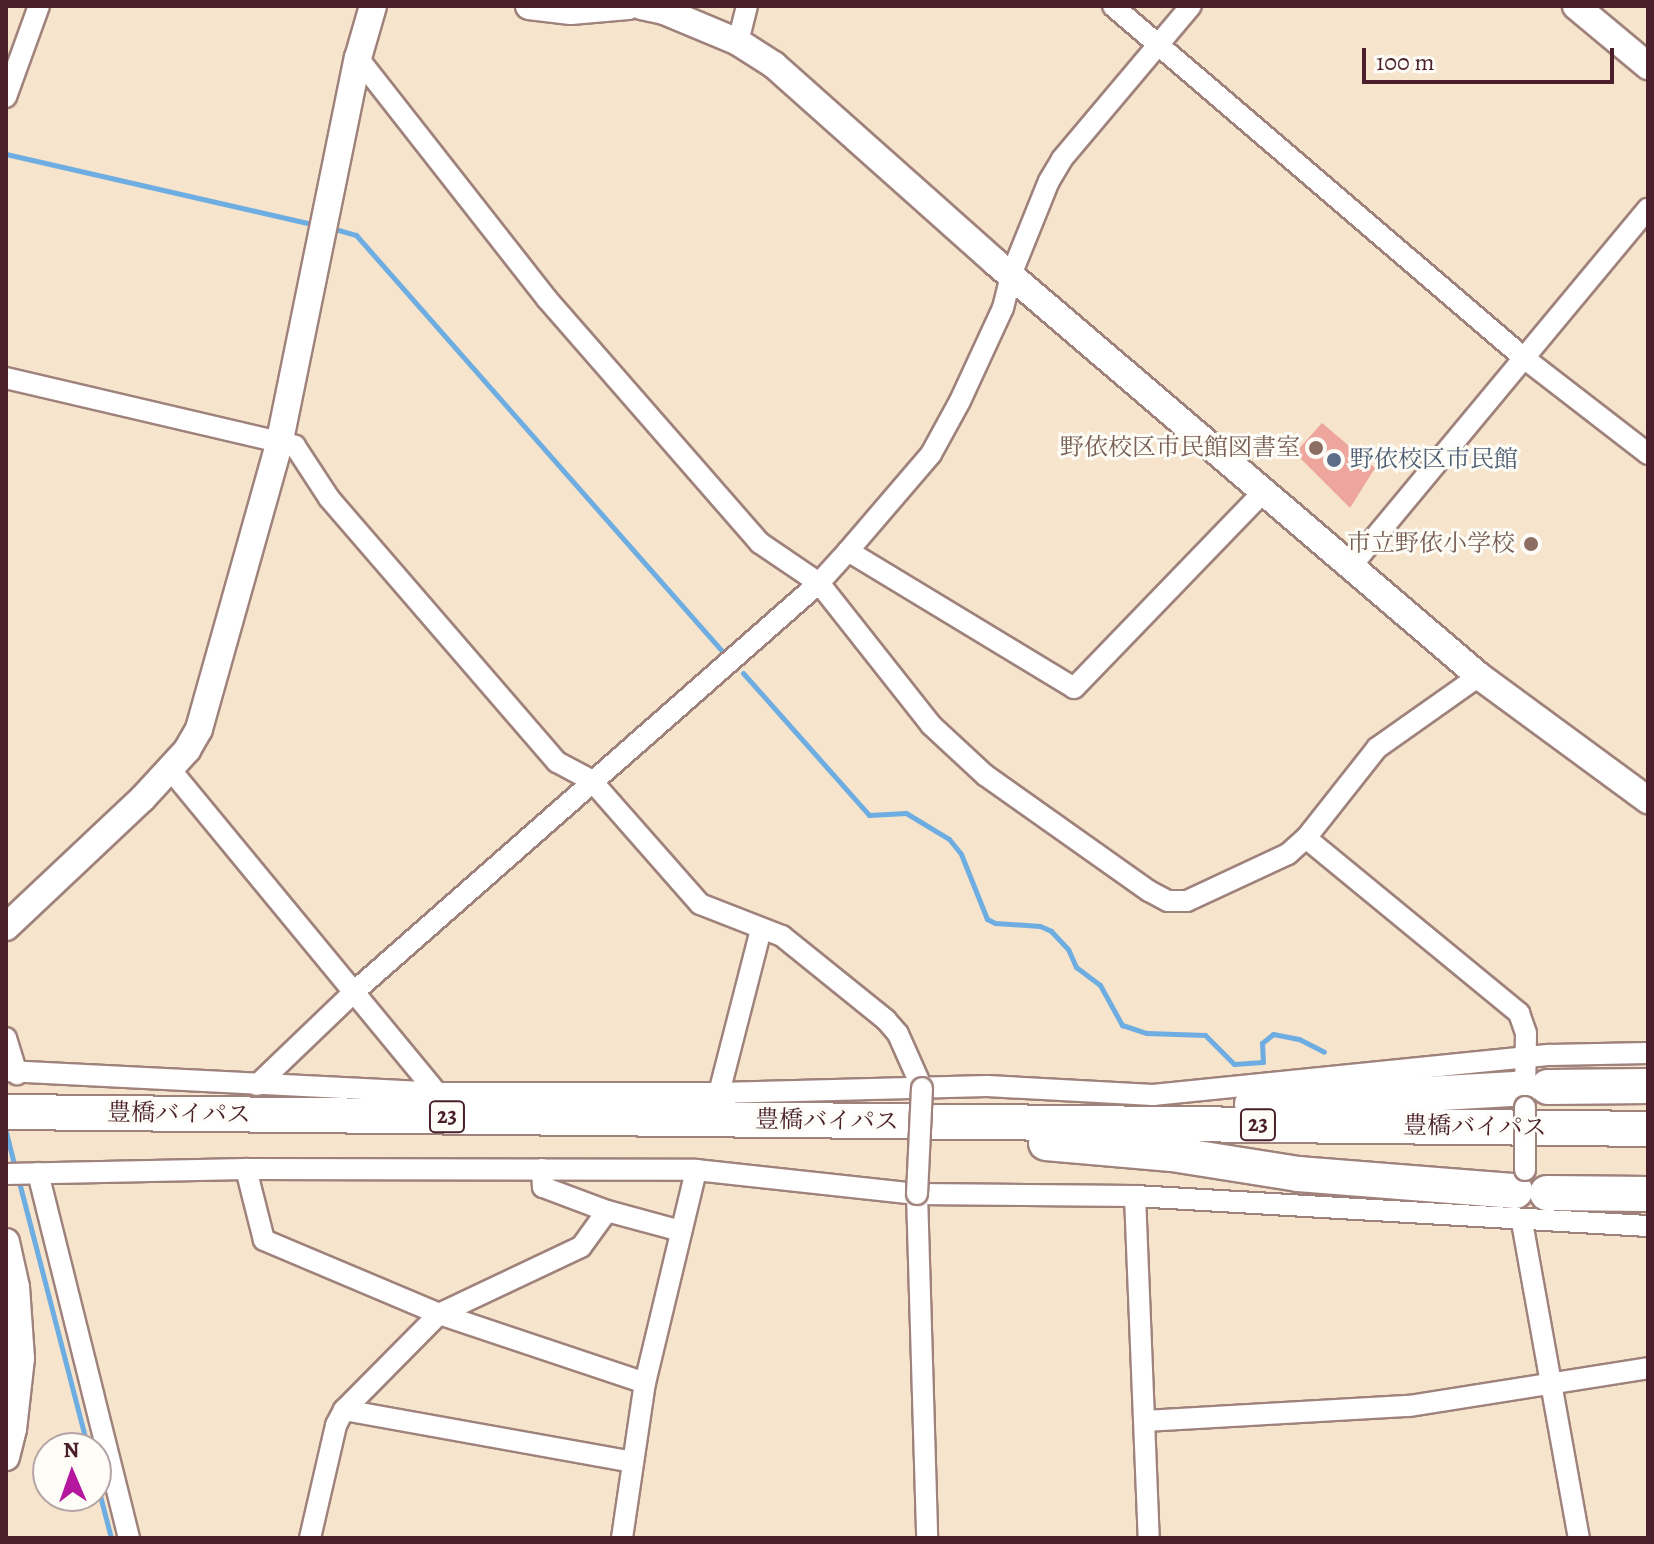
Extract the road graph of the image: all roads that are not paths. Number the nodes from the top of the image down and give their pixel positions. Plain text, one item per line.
1 (39, 6) edge
2 (373, 6) edge
3 (529, 6) edge
4 (628, 6) edge
5 (641, 6) edge
6 (747, 6) edge
7 (1113, 6) edge
8 (1191, 6) edge
9 (1576, 6) edge
10 (738, 42) junction
11 (1157, 47) junction
12 (358, 58) junction
13 (1645, 62) edge
14 (6, 97) edge
15 (1648, 209) edge
16 (1011, 275) junction
17 (1524, 358) junction
18 (6, 378) edge
19 (280, 440) junction
20 (1648, 454) edge
21 (1265, 490) junction
22 (848, 551) junction
23 (1352, 565) junction
24 (819, 583) junction
25 (1479, 676) junction
26 (170, 769) junction
27 (591, 780) junction
28 (1648, 800) edge
29 (1306, 838) junction
30 (6, 927) edge
31 (761, 929) junction
32 (355, 991) junction
33 (6, 1038) edge
34 (1648, 1052) edge
35 (12, 1072) edge
36 (257, 1085) junction
37 (1528, 1085) junction
38 (1648, 1086) edge
39 (922, 1088) junction
40 (437, 1093) junction
41 (719, 1093) junction
42 (16, 1112) edge
43 (869, 1121) junction
44 (996, 1122) junction
45 (1648, 1129) edge
46 (246, 1169) junction
47 (542, 1169) junction
48 (696, 1170) junction
49 (23, 1174) edge
50 (917, 1194) junction
51 (1648, 1194) edge
52 (1135, 1196) junction
53 (1527, 1200) junction
54 (607, 1211) junction
55 (1648, 1226) edge
56 (681, 1231) junction
57 (6, 1242) edge
58 (439, 1314) junction
59 (1648, 1368) edge
60 (645, 1383) junction
61 (1551, 1385) junction
62 (344, 1410) junction
63 (1146, 1421) junction
64 (6, 1457) edge
65 (632, 1462) junction
66 (129, 1538) edge
67 (310, 1538) edge
68 (622, 1538) edge
69 (927, 1538) edge
70 (1149, 1538) edge
71 (1579, 1538) edge

1 - 14 street
2 - 12 street
3 - 4 street
5 - 10 street
6 - 10 street
7 - 11 street
8 - 11 street
9 - 13 street
10 - 16 street
11 - 16 street
11 - 17 street
12 - 19 street
12 - 24 street
15 - 17 street
16 - 21 street
16 - 22 street
17 - 20 street
17 - 23 street
18 - 19 street
19 - 26 street
19 - 27 street
21 - 22 street
21 - 23 street
22 - 24 street
23 - 25 street
24 - 27 street
24 - 29 street
25 - 28 street
25 - 29 street
26 - 30 street
26 - 32 street
27 - 31 street
27 - 32 street
29 - 37 street
31 - 39 street
31 - 41 street
32 - 36 street
32 - 40 street
33 - 35 street
34 - 37 street
35 - 36 street
36 - 40 street
37 - 38 highway, 23
37 - 39 street
37 - 44 highway, 23
37 - 53 street, bridge
39 - 41 street
39 - 50 street, bridge
40 - 41 street
42 - 43 highway, 豊橋バイパス / 23
43 - 44 highway, 豊橋バイパス / 23
43 - 53 highway, 23
44 - 45 highway, 豊橋バイパス / 23
46 - 47 street
46 - 49 street
46 - 58 street
47 - 48 street
47 - 54 street
48 - 50 street
48 - 56 street
49 - 66 street
50 - 52 street
50 - 69 street
51 - 53 highway, 23
52 - 53 street
52 - 63 street
53 - 55 street
53 - 61 street
54 - 56 street
54 - 58 street
56 - 60 street
57 - 64 street
58 - 60 street
58 - 62 street
59 - 61 street
60 - 65 street
61 - 63 street
61 - 71 street
62 - 65 street
62 - 67 street
63 - 70 street
65 - 68 street

